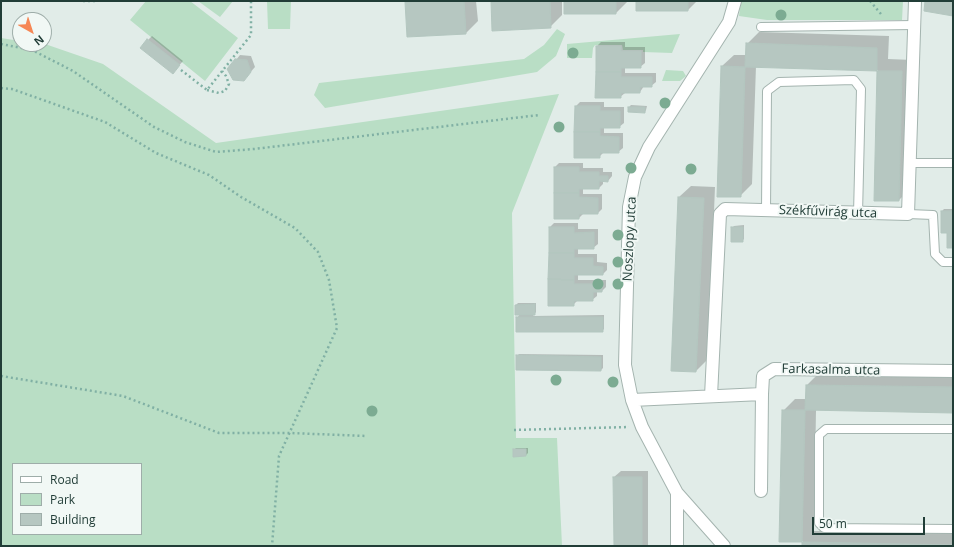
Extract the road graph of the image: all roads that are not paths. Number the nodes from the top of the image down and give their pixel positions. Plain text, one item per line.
1 (735, 1) edge
2 (915, 1) edge
3 (914, 25) junction
4 (761, 27) dead end
5 (909, 163) junction
6 (953, 163) edge
7 (766, 210) junction
8 (858, 214) junction
9 (908, 214) junction
10 (953, 262) edge
11 (953, 371) edge
12 (762, 394) junction
13 (711, 396) junction
14 (632, 400) junction
15 (953, 429) edge
16 (761, 491) dead end
17 (677, 492) junction
18 (953, 529) edge
19 (677, 546) edge
20 (724, 546) edge

1 - 14 street, Noszlopy utca
2 - 3 street
3 - 4 lane
3 - 5 street
5 - 6 lane
5 - 9 street
7 - 8 street, Székfűvirág utca
7 - 8 lane
7 - 13 street, Székfűvirág utca
8 - 9 street, Székfűvirág utca
9 - 10 lane
11 - 12 street, Farkasalma utca
12 - 13 street
12 - 16 street
13 - 14 street
14 - 17 street, Noszlopy utca
15 - 18 lane
17 - 19 street, Noszlopy utca
17 - 20 street, Noszlopy utca

